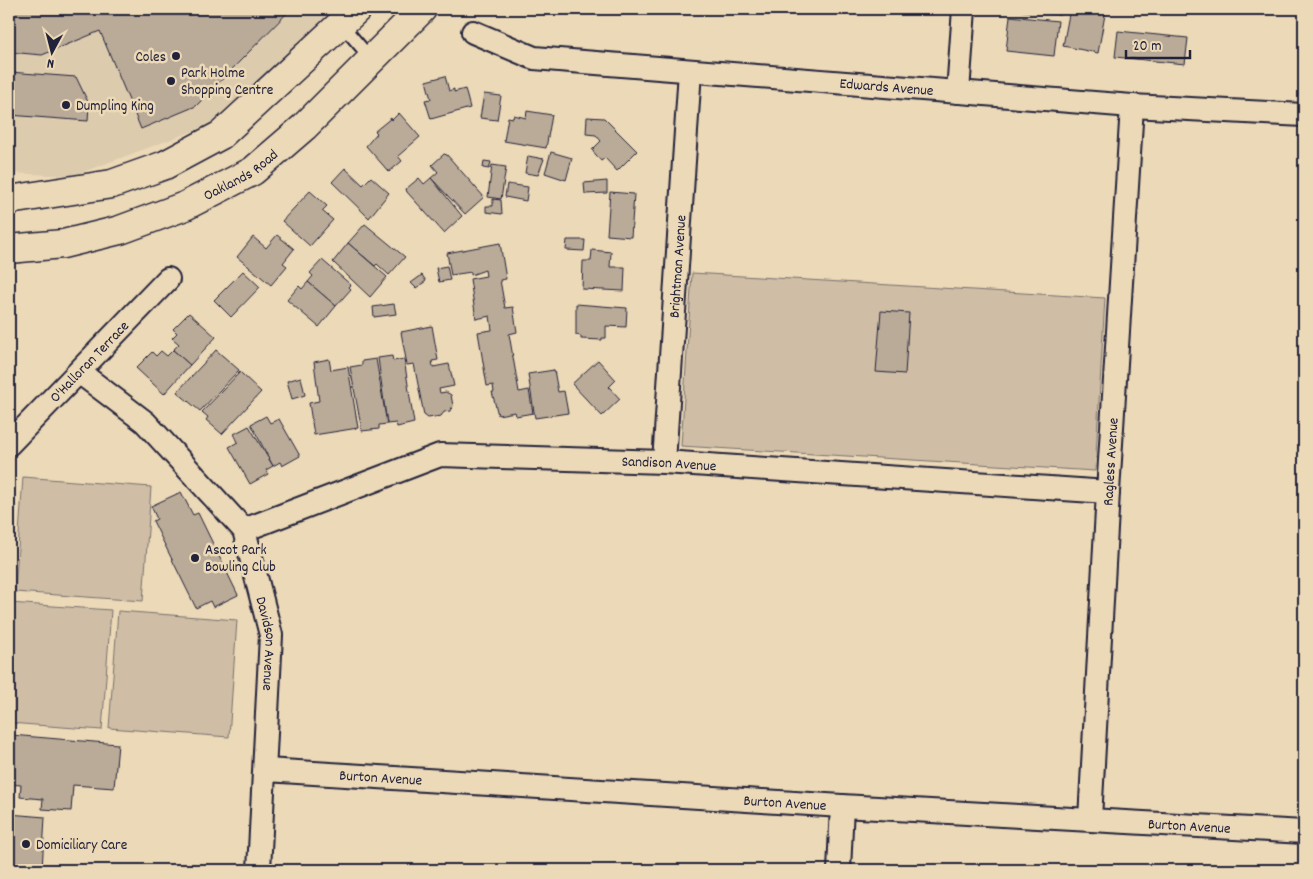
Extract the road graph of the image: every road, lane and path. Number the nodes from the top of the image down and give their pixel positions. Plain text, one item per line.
1 (422, 9) edge
2 (964, 9) edge
3 (349, 17) edge
4 (473, 32) dead end
5 (372, 60) junction
6 (690, 71) junction
7 (958, 92) junction
8 (1132, 106) junction
9 (1304, 115) edge
10 (9, 200) edge
11 (9, 249) edge
12 (168, 279) dead end
13 (79, 372) junction
14 (9, 444) edge
15 (664, 462) junction
16 (1108, 492) junction
17 (244, 530) junction
18 (266, 770) junction
19 (842, 806) junction
20 (1090, 819) junction
21 (1304, 832) edge
22 (259, 870) edge
23 (839, 870) edge

1 - 5 main road, Oaklands Road
2 - 7 street
3 - 5 lane
3 - 10 main road
4 - 6 street, Edwards Avenue
5 - 11 main road, Oaklands Road
6 - 7 street, Edwards Avenue
6 - 15 street, Brightman Avenue
7 - 8 street, Edwards Avenue
8 - 9 street, Edwards Avenue
8 - 16 street, Ragless Avenue
12 - 13 street, O'Halloran Terrace
13 - 14 street, O'Halloran Terrace
13 - 17 street, Davidson Avenue
15 - 16 street, Sandison Avenue
15 - 17 street, Sandison Avenue
16 - 20 street, Ragless Avenue
17 - 18 street, Davidson Avenue
18 - 19 street, Burton Avenue
18 - 22 street, Davidson Avenue
19 - 20 street, Burton Avenue
19 - 23 street
20 - 21 street, Burton Avenue

